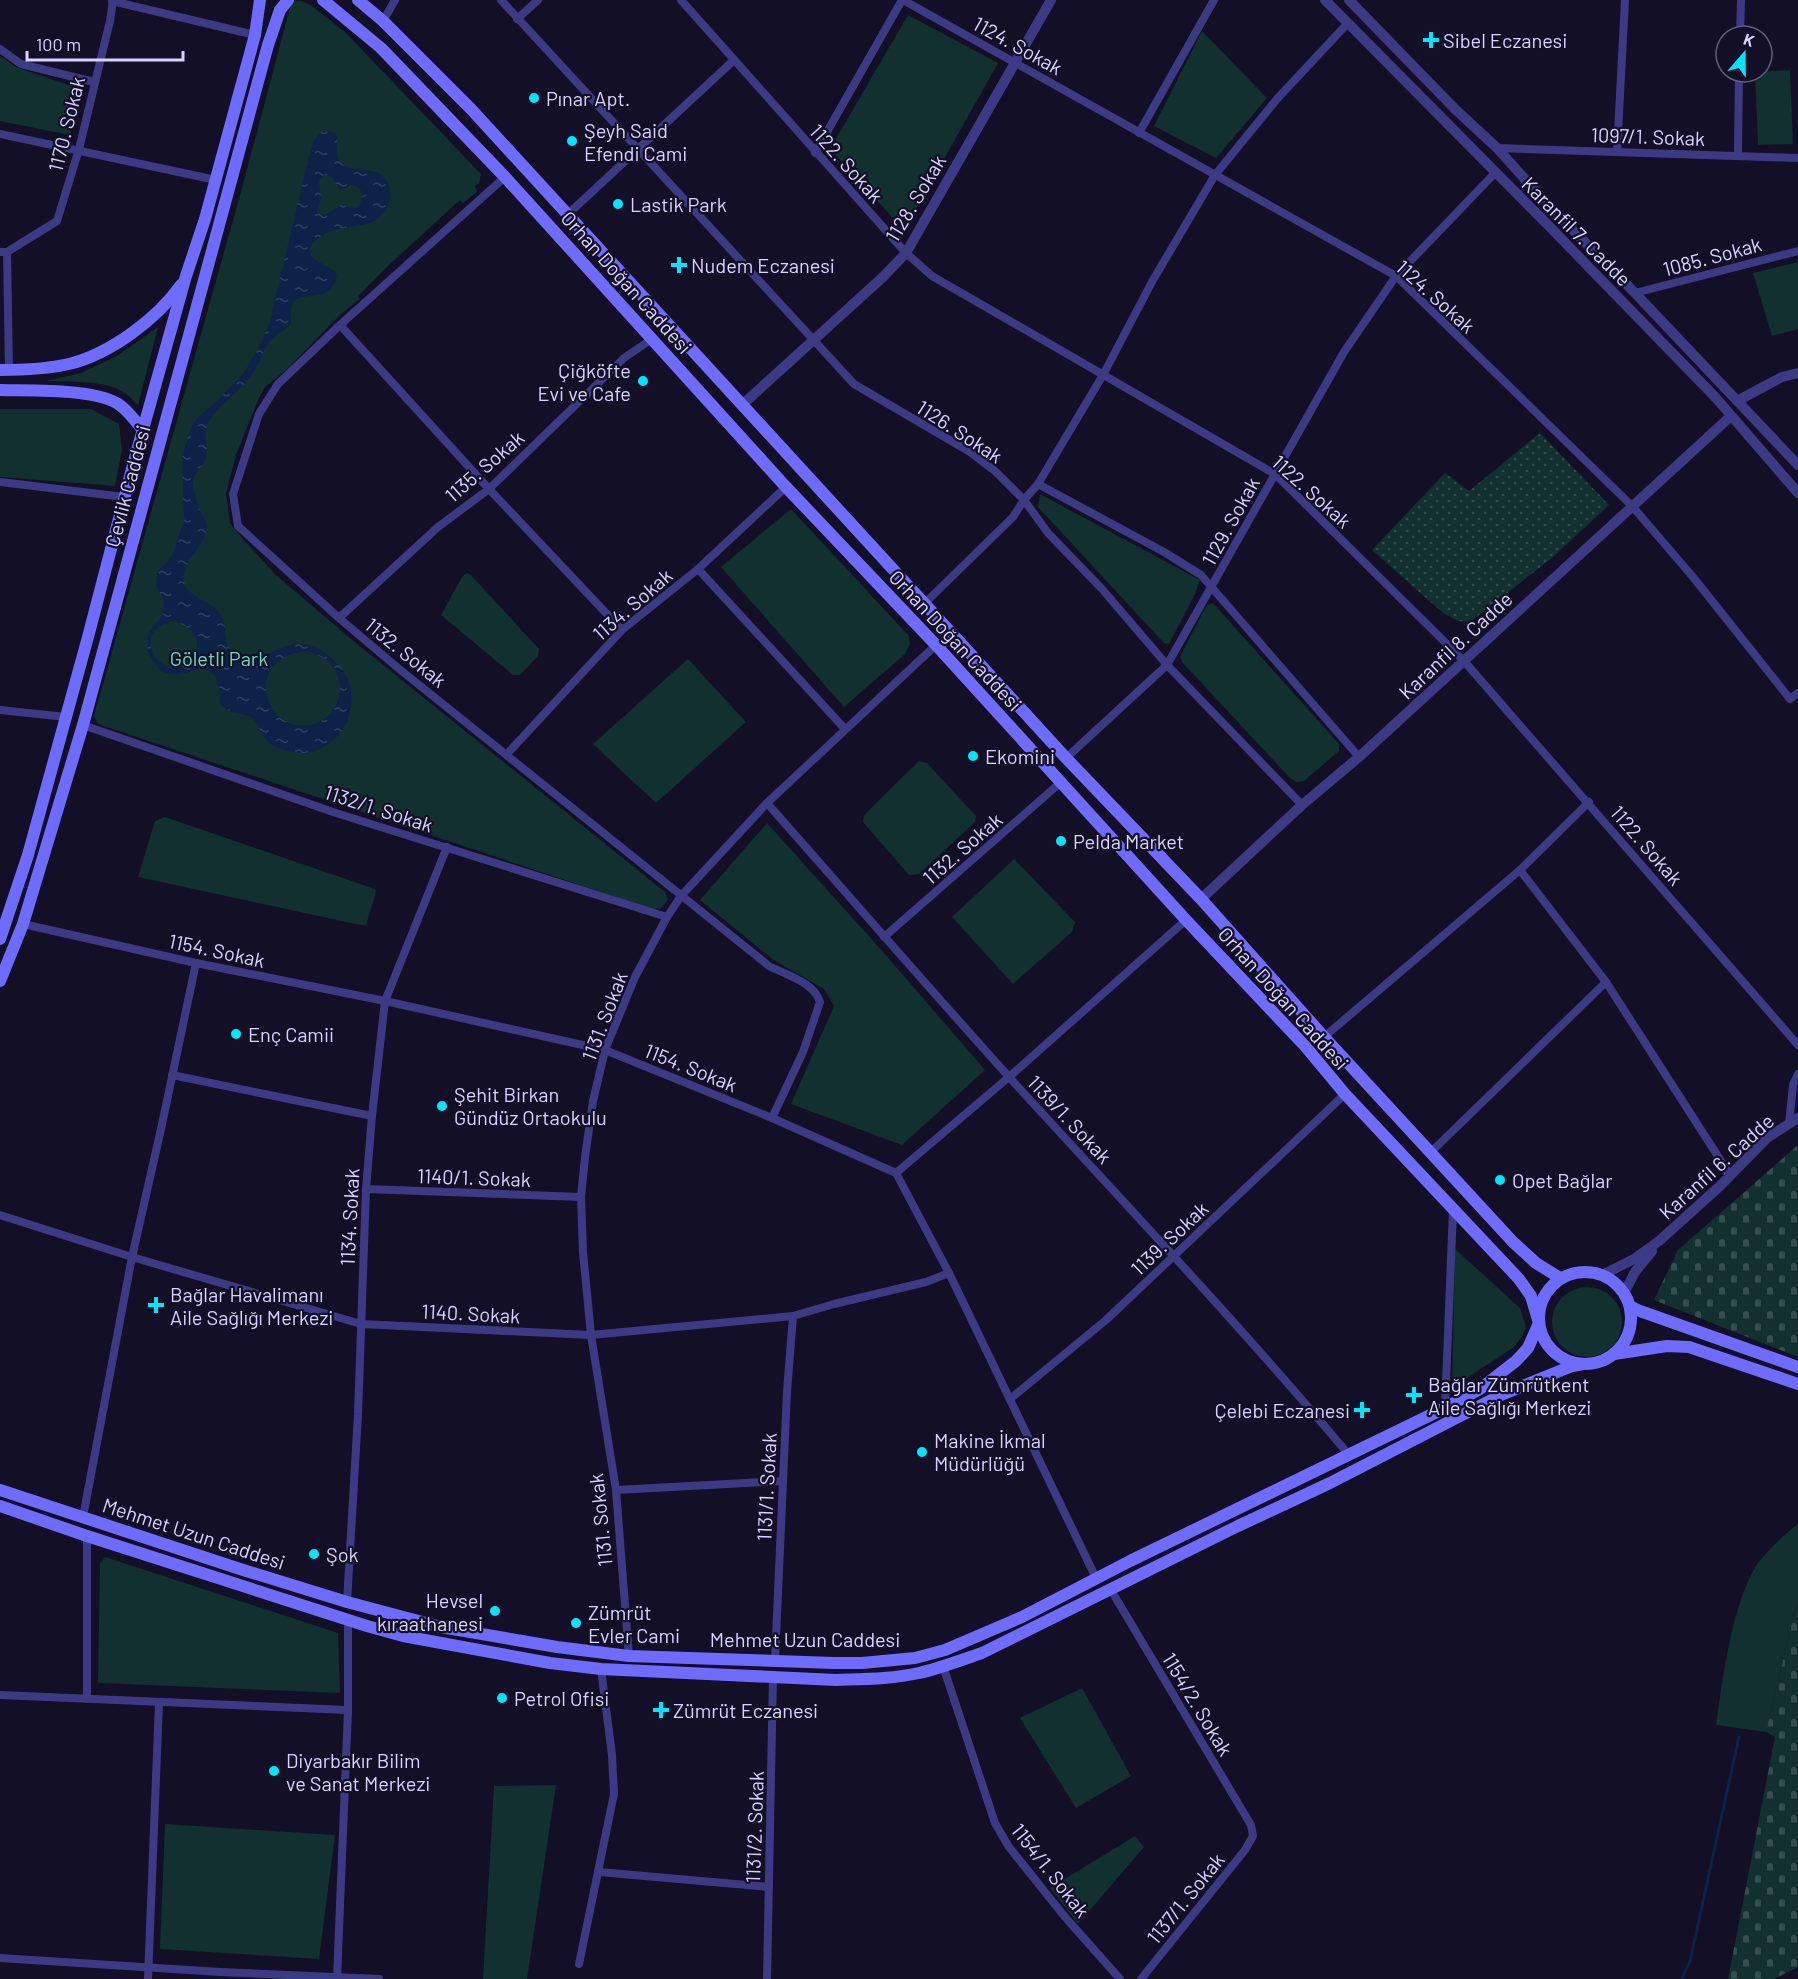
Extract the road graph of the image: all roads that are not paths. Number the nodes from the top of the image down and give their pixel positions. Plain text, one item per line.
1 (113, 0) edge
2 (260, 0) edge
3 (288, 0) edge
4 (323, 0) edge
5 (358, 0) edge
6 (395, 0) edge
7 (501, 0) edge
8 (538, 0) edge
9 (681, 0) edge
10 (903, 0) edge
11 (1051, 0) edge
12 (1214, 0) edge
13 (1325, 0) edge
14 (1349, 0) edge
15 (1624, 0) edge
16 (1741, 0) edge
17 (517, 19) junction
18 (383, 21) junction
19 (1347, 24) junction
20 (1740, 24) edge
21 (255, 35) junction
22 (0, 49) edge
23 (734, 60) junction
24 (1016, 62) junction
25 (94, 82) junction
26 (1739, 84) edge
27 (1139, 133) junction
28 (0, 134) edge
29 (1497, 148) junction
30 (79, 149) junction
31 (639, 149) junction
32 (1617, 152) junction
33 (815, 153) junction
34 (1738, 156) junction
35 (1798, 158) edge
36 (1495, 173) junction
37 (1215, 175) junction
38 (505, 177) junction
39 (216, 180) junction
40 (567, 215) junction
41 (1798, 250) edge
42 (4, 252) edge
43 (906, 253) junction
44 (186, 276) junction
45 (1396, 276) junction
46 (1635, 293) junction
47 (340, 325) junction
48 (652, 339) junction
49 (814, 340) junction
50 (5, 370) edge
51 (1798, 373) edge
52 (1103, 375) junction
53 (0, 390) edge
54 (1737, 401) junction
55 (742, 405) junction
56 (1731, 416) junction
57 (143, 430) junction
58 (1798, 465) edge
59 (1275, 474) junction
60 (0, 482) edge
61 (1038, 484) junction
62 (786, 487) junction
63 (489, 489) junction
64 (1798, 493) edge
65 (124, 497) junction
66 (1024, 500) junction
67 (1632, 506) junction
68 (698, 569) junction
69 (1212, 589) junction
70 (924, 604) junction
71 (339, 618) junction
72 (622, 630) junction
73 (936, 645) junction
74 (1464, 662) junction
75 (1167, 665) junction
76 (1798, 693) edge
77 (0, 710) edge
78 (66, 717) junction
79 (83, 725) junction
80 (845, 729) junction
81 (507, 754) junction
82 (1066, 758) junction
83 (1359, 758) junction
84 (1060, 783) junction
85 (1589, 802) junction
86 (767, 803) junction
87 (1302, 805) junction
88 (447, 847) junction
89 (1520, 870) junction
90 (681, 896) junction
91 (1201, 899) junction
92 (667, 917) junction
93 (4, 918) edge
94 (1186, 920) junction
95 (23, 924) junction
96 (884, 937) junction
97 (0, 939) edge
98 (196, 963) junction
99 (0, 981) edge
100 (1606, 982) junction
101 (385, 1000) junction
102 (1324, 1037) junction
103 (1798, 1045) edge
104 (605, 1050) junction
105 (1798, 1074) edge
106 (172, 1075) junction
107 (1009, 1077) junction
108 (1345, 1094) junction
109 (372, 1116) junction
110 (772, 1118) junction
111 (1794, 1121) edge
112 (1430, 1153) junction
113 (896, 1173) junction
114 (1730, 1176) junction
115 (366, 1190) junction
116 (581, 1197) junction
117 (1453, 1210) junction
118 (0, 1215) edge
119 (1659, 1241) junction
120 (1174, 1255) junction
121 (132, 1257) junction
122 (949, 1273) junction
123 (1602, 1275) junction
124 (1560, 1278) junction
125 (1624, 1293) junction
126 (1630, 1306) junction
127 (793, 1316) junction
128 (1539, 1323) junction
129 (361, 1324) junction
130 (591, 1335) junction
131 (1614, 1354) junction
132 (1583, 1364) junction
133 (1798, 1367) edge
134 (1798, 1384) edge
135 (1010, 1399) junction
136 (1445, 1408) junction
137 (1349, 1455) junction
138 (783, 1480) junction
139 (0, 1490) edge
140 (616, 1490) junction
141 (0, 1506) edge
142 (83, 1517) junction
143 (87, 1536) junction
144 (1096, 1578) junction
145 (1111, 1590) junction
146 (347, 1602) junction
147 (348, 1620) junction
148 (629, 1656) junction
149 (775, 1660) junction
150 (943, 1666) junction
151 (601, 1669) junction
152 (773, 1676) junction
153 (0, 1695) edge
154 (87, 1699) junction
155 (159, 1703) junction
156 (348, 1710) junction
157 (1252, 1836) joint
158 (599, 1872) junction
159 (769, 1887) junction
160 (0, 1958) edge
161 (579, 1964) dead end
162 (148, 1967) junction
163 (337, 1978) edge
164 (148, 1979) edge
165 (379, 1979) edge
166 (767, 1979) edge
167 (1120, 1979) edge
168 (1142, 1979) edge

1 - 21 street
1 - 25 street, 1170. Sokak
2 - 21 main road, Çevlik Caddesi
3 - 79 main road, Çevlik Caddesi
4 - 38 main road, Orhan Doğan Caddesi
5 - 18 main road
6 - 18 street
7 - 17 street, 1126. Sokak
8 - 17 street
9 - 23 street, 1122. Sokak
10 - 24 street, 1124. Sokak
10 - 33 street
11 - 24 street, 1128. Sokak
12 - 27 street
13 - 19 street, Karanfil 7. Cadde
14 - 29 street, Karanfil 7. Cadde
15 - 32 street
16 - 20 street
17 - 31 street, 1126. Sokak
18 - 40 main road
19 - 36 street, Karanfil 7. Cadde
19 - 37 street
21 - 39 main road, Çevlik Caddesi
22 - 25 street
23 - 31 street
23 - 33 street, 1122. Sokak
24 - 27 street, 1124. Sokak
24 - 43 street, 1128. Sokak
25 - 30 street, 1170. Sokak
26 - 34 street
27 - 37 street, 1124. Sokak
28 - 30 street
29 - 32 street, 1097/1. Sokak
29 - 46 street, Karanfil 7. Cadde
30 - 39 street
30 - 42 street, 1170. Sokak
31 - 40 street
31 - 49 street, 1126. Sokak
32 - 34 street, 1097/1. Sokak
33 - 43 street, 1122. Sokak
34 - 35 street, 1097/1. Sokak
36 - 45 street, 1129. Sokak
36 - 56 street, Karanfil 7. Cadde
37 - 45 street, 1124. Sokak
37 - 52 street
38 - 47 street, 1132. Sokak
38 - 48 main road, Orhan Doğan Caddesi
39 - 44 main road, Çevlik Caddesi
40 - 55 main road
41 - 46 street, 1085. Sokak
42 - 50 street
43 - 49 street, 1128. Sokak
43 - 52 street, 1122. Sokak
44 - 50 main road
44 - 57 main road, Çevlik Caddesi
45 - 59 street, 1129. Sokak
45 - 67 street, 1124. Sokak
46 - 54 street, Karanfil 7. Cadde
47 - 63 street
47 - 71 street, 1132. Sokak
48 - 62 main road, Orhan Doğan Caddesi
48 - 63 street, 1135. Sokak
49 - 55 street, 1128. Sokak
49 - 66 street, 1126. Sokak
51 - 54 street
52 - 59 street, 1122. Sokak
52 - 61 street
53 - 57 main road
54 - 58 street, Karanfil 7. Cadde
55 - 70 main road
56 - 64 street, Karanfil 7. Cadde
56 - 67 street, Karanfil 8. Cadde
57 - 65 main road, Çevlik Caddesi
59 - 69 street, 1129. Sokak
59 - 74 street, 1122. Sokak
60 - 65 street
61 - 66 street
61 - 69 street
62 - 68 street, 1134. Sokak
62 - 73 main road, Orhan Doğan Caddesi
63 - 71 street, 1135. Sokak
63 - 72 street
65 - 78 main road, Çevlik Caddesi
66 - 70 street
66 - 75 street, 1126. Sokak
67 - 74 street, Karanfil 8. Cadde
67 - 76 street, 1124. Sokak
68 - 72 street, 1134. Sokak
68 - 80 street
69 - 75 street, 1129. Sokak
69 - 83 street
70 - 82 main road
71 - 81 street, 1132. Sokak
72 - 81 street, 1134. Sokak
73 - 80 street, 1131. Sokak
73 - 84 main road, Orhan Doğan Caddesi
74 - 83 street, Karanfil 8. Cadde
74 - 85 street, 1122. Sokak
75 - 82 street, 1129. Sokak
75 - 87 street, 1126. Sokak
77 - 78 street
78 - 93 main road, Çevlik Caddesi
79 - 88 street, 1132/1. Sokak
79 - 95 main road, Çevlik Caddesi
80 - 86 street, 1131. Sokak
81 - 90 street, 1132. Sokak
82 - 91 main road
83 - 87 street, Karanfil 8. Cadde
84 - 94 main road, Orhan Doğan Caddesi
84 - 96 street, 1132. Sokak
85 - 89 street
85 - 103 street, 1122. Sokak
86 - 90 street, 1131. Sokak
86 - 96 street, 1139/1. Sokak
87 - 91 street, Karanfil 8. Cadde
88 - 92 street, 1132/1. Sokak
88 - 101 street, 1134. Sokak
89 - 100 street
89 - 102 street
90 - 92 street, 1131. Sokak
90 - 110 street, 1132. Sokak
91 - 102 main road
92 - 104 street, 1131. Sokak
93 - 97 main road, Çevlik Caddesi
94 - 107 street
94 - 108 main road, Orhan Doğan Caddesi
95 - 98 street, 1154. Sokak
95 - 99 main road, Çevlik Caddesi
96 - 107 street, 1139/1. Sokak
98 - 101 street, 1154. Sokak
98 - 106 street
100 - 112 street
100 - 114 street
101 - 104 street, 1154. Sokak
101 - 109 street, 1134. Sokak
102 - 112 main road
104 - 110 street, 1154. Sokak
104 - 116 street, 1131. Sokak
105 - 111 street
106 - 109 street
106 - 121 street
107 - 113 street
107 - 120 street, 1139/1. Sokak
108 - 117 main road, Orhan Doğan Caddesi
108 - 120 street, 1139. Sokak
109 - 115 street, 1134. Sokak
110 - 113 street, 1154. Sokak
111 - 114 street, Karanfil 6. Cadde
112 - 124 main road
113 - 122 street
114 - 119 street, Karanfil 6. Cadde
115 - 116 street, 1140/1. Sokak
115 - 129 street, 1134. Sokak
116 - 130 street, 1131. Sokak
117 - 128 main road, Orhan Doğan Caddesi
117 - 136 street
118 - 121 street, 1140. Sokak
119 - 123 street
119 - 125 street
120 - 135 street, 1139. Sokak
120 - 137 street, 1139/1. Sokak
121 - 129 street, 1140. Sokak
121 - 142 street
122 - 127 street, 1140. Sokak
122 - 135 street
123 - 124 main road
123 - 125 main road
124 - 128 main road
125 - 126 main road
126 - 131 main road
126 - 133 main road
127 - 130 street, 1140. Sokak
127 - 138 street, 1131/1. Sokak
128 - 132 main road
128 - 136 main road, Mehmet Uzun Caddesi
129 - 130 street, 1140. Sokak
129 - 146 street, 1134. Sokak
130 - 140 street, 1131. Sokak
131 - 132 main road
131 - 134 main road
132 - 145 main road
135 - 144 street
136 - 137 main road, Mehmet Uzun Caddesi
137 - 144 main road, Mehmet Uzun Caddesi
138 - 140 street
138 - 149 street, 1131/1. Sokak
139 - 142 main road, Mehmet Uzun Caddesi
140 - 148 street, 1131. Sokak
141 - 143 main road
142 - 146 main road, Mehmet Uzun Caddesi
143 - 147 main road
143 - 154 street
144 - 149 main road, Mehmet Uzun Caddesi
145 - 150 main road
145 - 157 street, 1154/2. Sokak
146 - 148 main road, Mehmet Uzun Caddesi
147 - 151 main road
147 - 156 street
148 - 149 main road, Mehmet Uzun Caddesi
150 - 152 main road
150 - 167 street, 1154/1. Sokak
151 - 152 main road
151 - 158 street
152 - 159 street, 1131/2. Sokak
153 - 154 street
154 - 155 street
155 - 156 street
155 - 162 street
156 - 163 street
157 - 168 street, 1137/1. Sokak
158 - 159 street
158 - 161 street
159 - 166 street, 1131/2. Sokak
160 - 162 street
162 - 163 street
162 - 164 street
163 - 165 street

